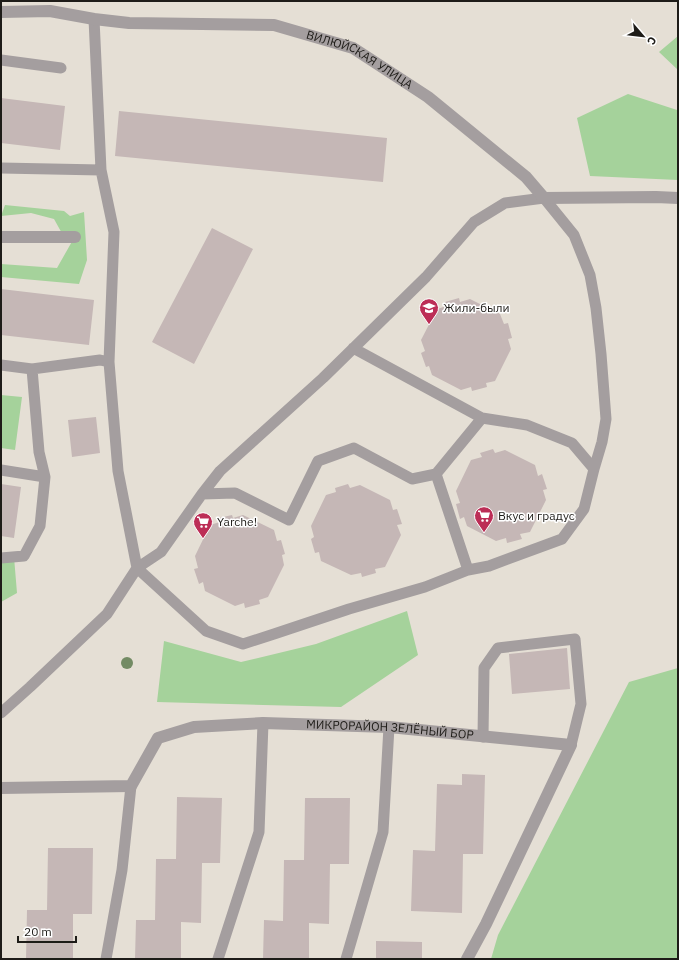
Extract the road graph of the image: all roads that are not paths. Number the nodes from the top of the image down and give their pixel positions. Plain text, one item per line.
1 (1, 12) edge
2 (94, 19) junction
3 (1, 60) edge
4 (61, 68) dead end
5 (1, 168) edge
6 (101, 170) junction
7 (544, 198) junction
8 (678, 198) edge
9 (1, 237) edge
10 (75, 238) dead end
11 (353, 348) junction
12 (109, 362) junction
13 (1, 365) edge
14 (32, 369) junction
15 (482, 418) junction
16 (594, 469) junction
17 (1, 470) edge
18 (436, 474) junction
19 (45, 477) junction
20 (202, 494) junction
21 (1, 558) edge
22 (137, 568) junction
23 (468, 570) junction
24 (1, 713) edge
25 (263, 723) junction
26 (389, 727) junction
27 (483, 737) junction
28 (571, 746) junction
29 (131, 786) junction
30 (1, 788) edge
31 (106, 959) edge
32 (218, 959) edge
33 (346, 959) edge
34 (467, 959) edge

1 - 2 street, ВИЛЮЙСКАЯ УЛИЦА
2 - 6 lane
2 - 7 street, ВИЛЮЙСКАЯ УЛИЦА
3 - 4 lane
5 - 6 lane
6 - 12 lane
7 - 8 street
7 - 11 lane
7 - 16 lane
9 - 10 street
11 - 15 lane
11 - 20 lane
12 - 14 lane
12 - 22 lane
13 - 14 lane
14 - 19 lane
15 - 16 lane
15 - 18 lane
16 - 23 lane
17 - 19 lane
18 - 20 lane
18 - 23 lane
19 - 21 lane
20 - 22 lane
22 - 23 lane
22 - 24 lane
25 - 26 street, МИКРОРАЙОН ЗЕЛЁНЫЙ БОР
25 - 29 street, МИКРОРАЙОН ЗЕЛЁНЫЙ БОР
25 - 32 lane
26 - 27 street, МИКРОРАЙОН ЗЕЛЁНЫЙ БОР
26 - 33 lane
27 - 28 street, МИКРОРАЙОН ЗЕЛЁНЫЙ БОР
27 - 28 lane
28 - 34 street
29 - 30 street
29 - 31 lane

